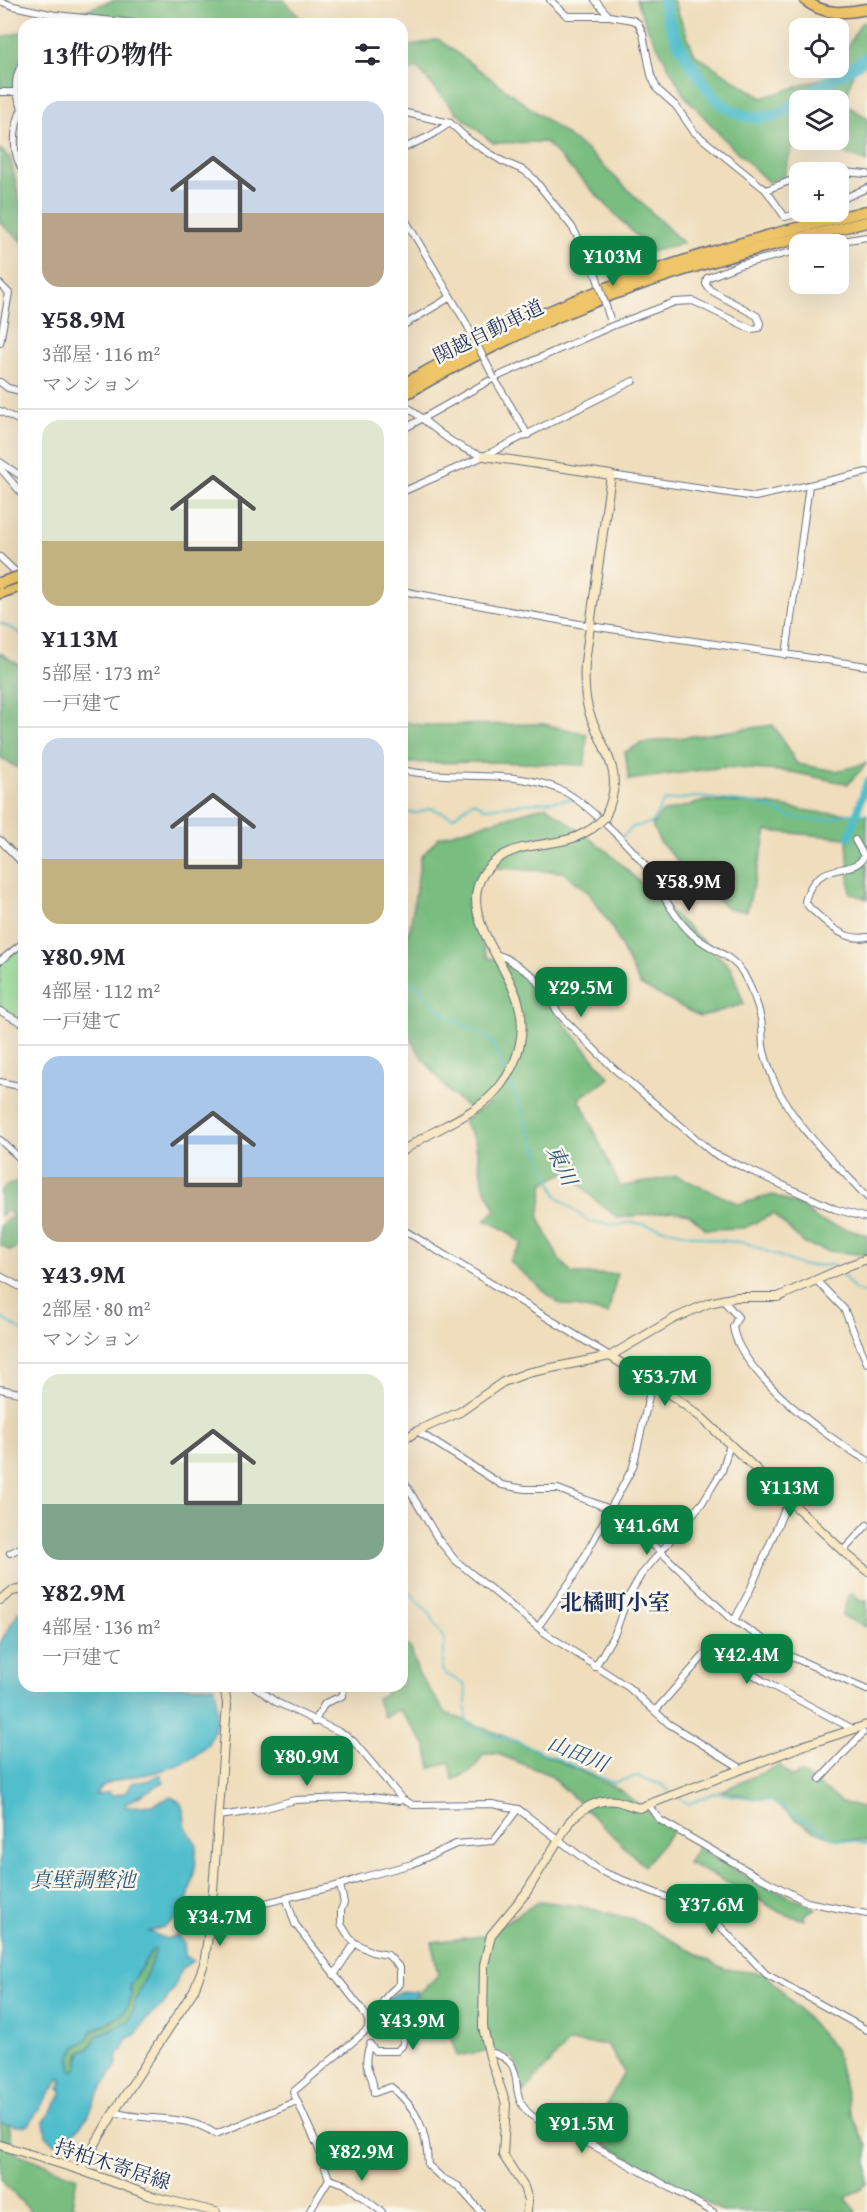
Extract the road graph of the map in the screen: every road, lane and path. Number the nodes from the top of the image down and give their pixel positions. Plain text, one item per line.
1 (550, 0) edge
2 (595, 0) edge
3 (806, 0) edge
4 (0, 1) edge
5 (867, 9) edge
6 (609, 16) junction
7 (72, 18) edge
8 (18, 73) edge
9 (0, 92) edge
10 (15, 92) junction
11 (18, 99) edge
12 (408, 113) edge
13 (18, 117) edge
14 (450, 123) junction
15 (408, 146) edge
16 (18, 162) edge
17 (849, 172) edge
18 (867, 176) edge
19 (789, 181) edge
20 (867, 188) edge
21 (766, 190) junction
22 (849, 196) edge
23 (867, 211) edge
24 (789, 216) edge
25 (867, 222) edge
26 (408, 225) edge
27 (867, 237) edge
28 (849, 240) edge
29 (789, 253) edge
30 (0, 284) edge
31 (449, 298) junction
32 (408, 322) edge
33 (611, 323) junction
34 (0, 343) edge
35 (494, 378) junction
36 (633, 381) dead end
37 (0, 382) edge
38 (408, 382) edge
39 (18, 390) edge
40 (408, 393) edge
41 (408, 407) edge
42 (0, 411) edge
43 (420, 416) junction
44 (18, 420) edge
45 (408, 425) edge
46 (528, 435) junction
47 (484, 456) junction
48 (0, 462) edge
49 (0, 468) edge
50 (867, 472) edge
51 (18, 474) edge
52 (611, 475) junction
53 (809, 486) junction
54 (18, 489) edge
55 (408, 489) edge
56 (0, 557) edge
57 (18, 572) edge
58 (18, 578) edge
59 (0, 583) edge
60 (18, 587) edge
61 (408, 592) edge
62 (0, 593) edge
63 (590, 626) junction
64 (786, 655) junction
65 (867, 666) edge
66 (408, 771) edge
67 (0, 840) edge
68 (855, 840) dead end
69 (18, 860) edge
70 (867, 937) edge
71 (18, 947) edge
72 (495, 954) junction
73 (0, 961) edge
74 (0, 1011) edge
75 (18, 1021) edge
76 (0, 1082) edge
77 (18, 1086) edge
78 (0, 1140) edge
79 (408, 1148) edge
80 (18, 1156) edge
81 (867, 1197) edge
82 (867, 1218) edge
83 (408, 1233) edge
84 (867, 1259) edge
85 (0, 1276) edge
86 (817, 1281) junction
87 (18, 1286) edge
88 (722, 1299) junction
89 (610, 1356) junction
90 (867, 1363) edge
91 (652, 1383) junction
92 (0, 1389) edge
93 (18, 1393) edge
94 (417, 1431) junction
95 (408, 1437) edge
96 (730, 1444) junction
97 (867, 1460) edge
98 (408, 1488) edge
99 (792, 1502) junction
100 (610, 1509) junction
101 (867, 1526) edge
102 (18, 1549) edge
103 (660, 1551) junction
104 (843, 1551) junction
105 (10, 1553) dead end
106 (867, 1571) edge
107 (18, 1590) edge
108 (1, 1596) edge
109 (734, 1621) junction
110 (538, 1627) junction
111 (596, 1666) junction
112 (867, 1690) edge
113 (225, 1692) edge
114 (262, 1692) edge
115 (343, 1692) edge
116 (655, 1711) junction
117 (314, 1722) junction
118 (862, 1730) edge
119 (741, 1768) junction
120 (820, 1779) dead end
121 (402, 1799) junction
122 (648, 1805) junction
123 (518, 1809) junction
124 (219, 1816) junction
125 (557, 1840) junction
126 (340, 1885) junction
127 (286, 1897) junction
128 (867, 1914) edge
129 (211, 1916) junction
130 (356, 1943) junction
131 (334, 1975) junction
132 (369, 2025) junction
133 (867, 2030) edge
134 (370, 2044) junction
135 (489, 2052) junction
136 (297, 2101) junction
137 (114, 2112) junction
138 (0, 2145) edge
139 (81, 2170) junction
140 (329, 2179) junction
141 (216, 2212) edge
142 (309, 2212) edge
143 (382, 2212) edge
144 (481, 2212) edge
145 (527, 2212) edge
146 (713, 2212) edge

1 - 6 street
2 - 6 street
3 - 5 highway
4 - 7 street
6 - 21 street
8 - 10 street
9 - 10 street
10 - 11 street
12 - 14 street
13 - 16 street
14 - 15 street
14 - 33 street, bridge
17 - 18 street
19 - 21 street
20 - 22 street
21 - 24 street
23 - 38 highway, 関越自動車道
25 - 40 highway, 関越自動車道
26 - 31 street
27 - 28 street
29 - 33 street
30 - 34 street
31 - 32 street
31 - 35 street, bridge
33 - 35 street
35 - 43 street
35 - 46 street
36 - 46 street
37 - 39 street
41 - 43 street
42 - 44 street
43 - 45 street
43 - 47 street
46 - 47 street
47 - 52 street
47 - 55 street
48 - 51 street
49 - 54 street
50 - 53 street
52 - 53 street
52 - 63 street
53 - 64 street
56 - 57 street
58 - 59 highway, bridge
60 - 62 highway
61 - 63 street
63 - 64 street
63 - 72 street, bridge
64 - 65 street
66 - 81 street
67 - 69 street
68 - 70 street
71 - 73 street
72 - 79 street
72 - 82 street
74 - 75 street
76 - 77 street
78 - 80 street
83 - 89 street
84 - 86 street
85 - 87 street
86 - 88 street
86 - 90 street
88 - 89 street
88 - 97 street
89 - 91 street
89 - 94 street
91 - 96 street
91 - 100 street
92 - 93 street
94 - 95 street
94 - 100 street
96 - 99 street
96 - 103 street
98 - 110 street
99 - 104 street
99 - 109 street
100 - 103 street
100 - 110 street
101 - 104 street
102 - 105 street
103 - 109 street
103 - 111 street
104 - 106 street
107 - 108 street
109 - 112 street
110 - 111 street
111 - 116 street
113 - 124 street
114 - 117 street
115 - 117 street
116 - 118 street
116 - 119 street
117 - 121 street
118 - 119 street
118 - 120 street
119 - 122 street
121 - 123 street
121 - 124 street
122 - 125 street
122 - 128 street
123 - 125 street
123 - 126 street
124 - 129 street
125 - 133 street
125 - 135 street
126 - 127 street
126 - 130 street
127 - 129 street
127 - 131 street
129 - 137 street
130 - 131 street
130 - 134 street
131 - 132 street
132 - 134 street
132 - 136 street
134 - 144 street
135 - 145 street
135 - 146 street
136 - 137 street
136 - 140 street
137 - 139 street
138 - 139 street, 持柏木寄居線
139 - 141 street, 持柏木寄居線
140 - 142 street
140 - 143 street

